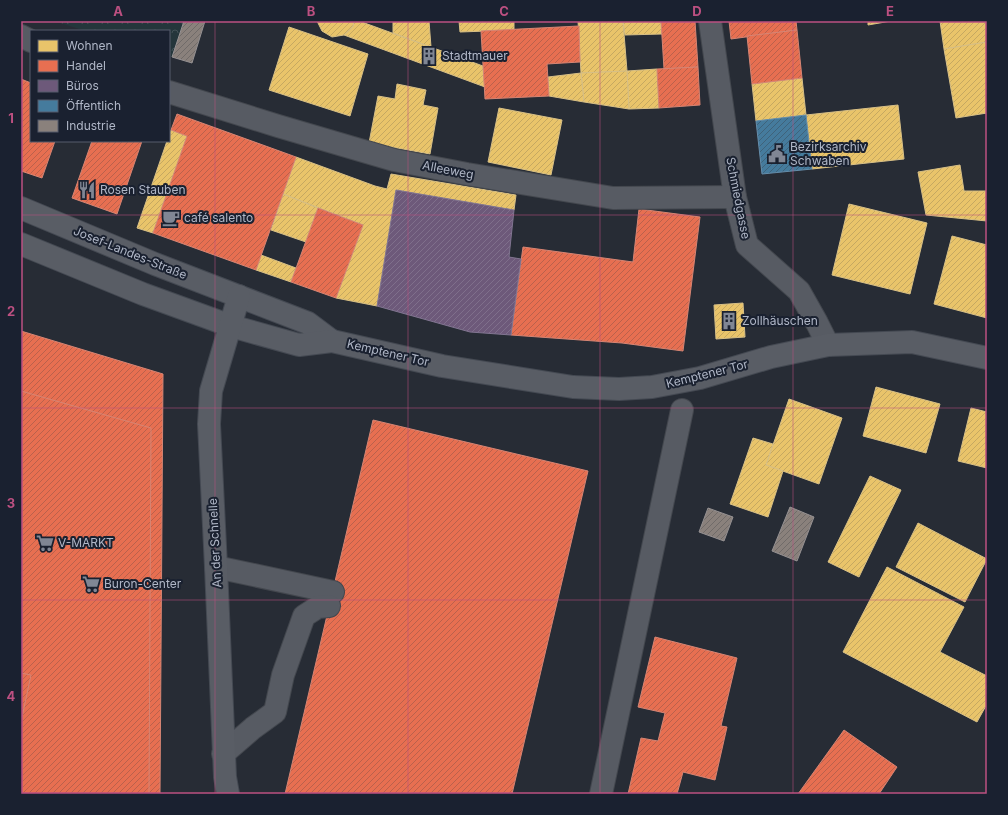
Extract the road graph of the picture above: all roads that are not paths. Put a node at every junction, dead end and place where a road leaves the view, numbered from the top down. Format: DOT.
graph roads {
  1 [pos="710,21"];
  2 [pos="170,92"];
  3 [pos="735,198"];
  4 [pos="21,208"];
  5 [pos="21,244"];
  6 [pos="240,296"];
  7 [pos="230,326"];
  8 [pos="332,340"];
  9 [pos="828,345"];
  10 [pos="987,358"];
  11 [pos="682,410"];
  12 [pos="216,567"];
  13 [pos="223,754"];
  14 [pos="228,794"];
  15 [pos="601,794"];
  1 -- 3 [label="street, Schmiedgasse"];
  2 -- 3 [label="street, Alleeweg"];
  3 -- 9 [label="street, Schmiedgasse"];
  4 -- 6 [label="main road, Josef-Landes-Straße"];
  5 -- 7 [label="main road"];
  6 -- 7 [label="main road, An der Schnelle"];
  6 -- 8 [label="main road, Kemptener Tor"];
  7 -- 8 [label="main road, Kemptener Tor"];
  7 -- 12 [label="main road, An der Schnelle"];
  8 -- 9 [label="main road, Kemptener Tor"];
  9 -- 10 [label="main road, Kemptener Tor"];
  11 -- 15 [label="street"];
  12 -- 13 [label="main road, An der Schnelle"];
  12 -- 13 [label="street"];
  13 -- 14 [label="main road, An der Schnelle"];
}
